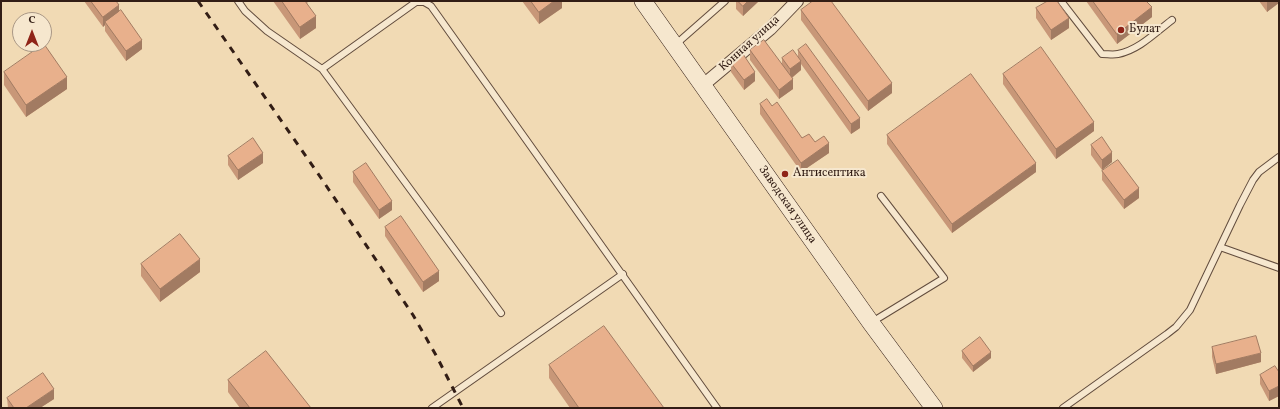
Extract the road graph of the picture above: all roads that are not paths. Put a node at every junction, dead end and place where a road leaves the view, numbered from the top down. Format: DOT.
graph roads {
  1 [pos="238,1"];
  2 [pos="643,1"];
  3 [pos="725,1"];
  4 [pos="797,1"];
  5 [pos="1061,1"];
  6 [pos="717,4"];
  7 [pos="1172,20"];
  8 [pos="674,46"];
  9 [pos="322,69"];
  10 [pos="702,86"];
  11 [pos="1279,157"];
  12 [pos="881,196"];
  13 [pos="1220,247"];
  14 [pos="1279,268"];
  15 [pos="623,274"];
  16 [pos="501,313"];
  17 [pos="871,323"];
  18 [pos="432,408"];
  19 [pos="717,408"];
  20 [pos="934,408"];
  21 [pos="1063,408"];
  1 -- 9 [label="lane"];
  2 -- 8 [label="street, Заводская улица"];
  3 -- 6 [label="lane"];
  4 -- 10 [label="street, Конная улица"];
  5 -- 7 [label="lane"];
  6 -- 8 [label="lane"];
  8 -- 10 [label="street, Заводская улица"];
  9 -- 15 [label="lane"];
  9 -- 16 [label="lane"];
  10 -- 17 [label="street, Заводская улица"];
  11 -- 13 [label="lane"];
  12 -- 17 [label="lane"];
  13 -- 14 [label="lane"];
  13 -- 21 [label="lane"];
  15 -- 18 [label="lane"];
  15 -- 19 [label="lane"];
  17 -- 20 [label="street, Заводская улица"];
}
